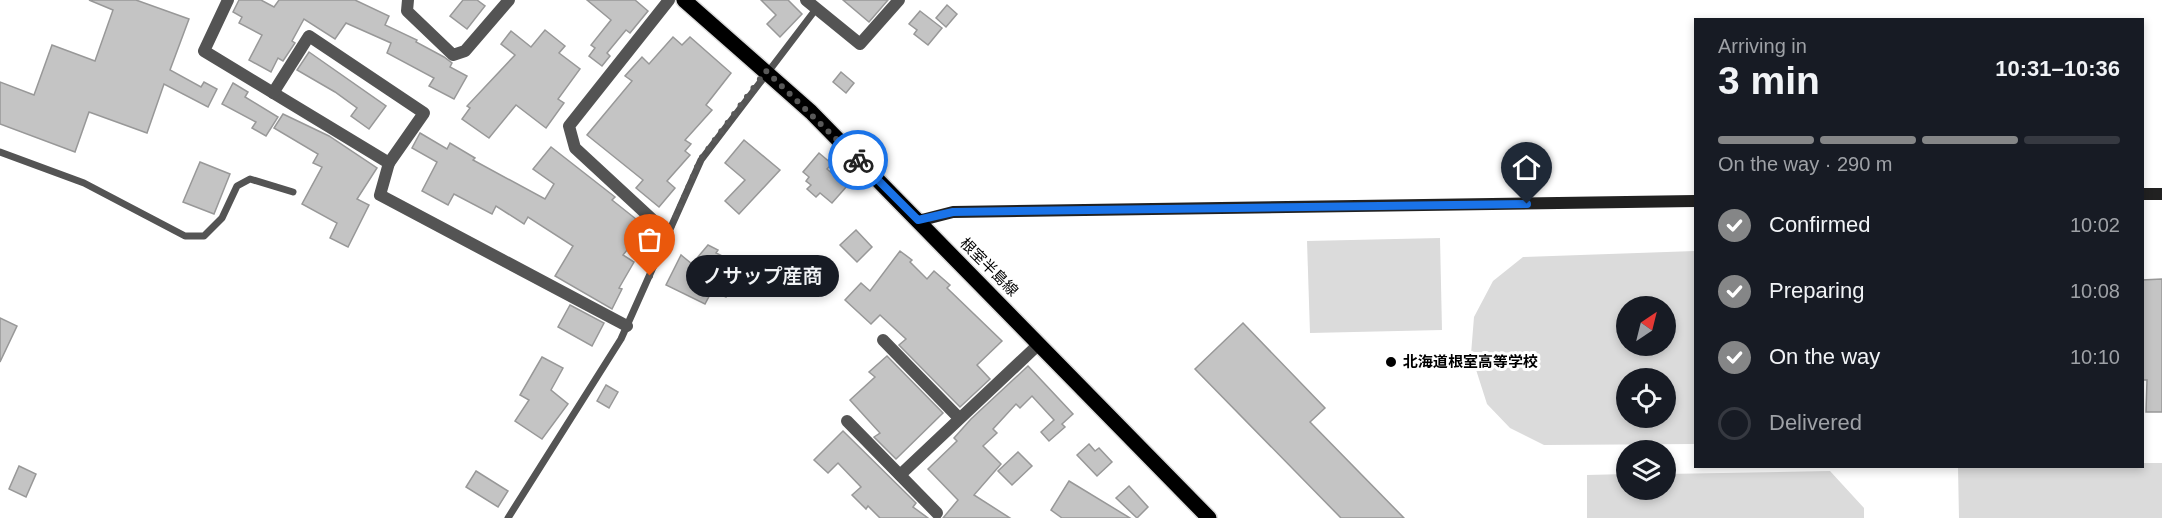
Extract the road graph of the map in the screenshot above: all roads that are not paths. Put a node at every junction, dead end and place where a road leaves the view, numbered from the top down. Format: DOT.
graph roads {
  1 [pos="228,0"];
  2 [pos="408,0"];
  3 [pos="509,0"];
  4 [pos="669,0"];
  5 [pos="684,0"];
  6 [pos="806,0"];
  7 [pos="899,0"];
  8 [pos="816,9"];
  9 [pos="766,71"];
  10 [pos="273,93"];
  11 [pos="0,152"];
  12 [pos="389,163"];
  13 [pos="293,192"];
  14 [pos="2144,194"];
  15 [pos="2162,194"];
  16 [pos="1694,201"];
  17 [pos="918,220"];
  18 [pos="668,234"];
  19 [pos="627,326"];
  20 [pos="883,340"];
  21 [pos="1039,344"];
  22 [pos="959,418"];
  23 [pos="848,421"];
  24 [pos="900,475"];
  25 [pos="938,513"];
  26 [pos="508,518"];
  27 [pos="1209,518"];
  1 -- 10 [label="street"];
  2 -- 3 [label="street"];
  4 -- 18 [label="street"];
  5 -- 9 [label="main road, 根室半島線"];
  6 -- 8 [label="street"];
  7 -- 8 [label="street"];
  8 -- 9 [label="lane"];
  9 -- 17 [label="main road, 根室半島線"];
  9 -- 18 [label="lane"];
  10 -- 12 [label="street"];
  10 -- 12 [label="street"];
  11 -- 13 [label="lane"];
  12 -- 19 [label="street"];
  14 -- 15 [label="street"];
  16 -- 17 [label="street"];
  17 -- 21 [label="main road, 根室半島線"];
  18 -- 19 [label="lane"];
  19 -- 26 [label="lane"];
  20 -- 22 [label="street"];
  21 -- 22 [label="street"];
  21 -- 27 [label="main road, 根室半島線"];
  22 -- 24 [label="street"];
  23 -- 24 [label="street"];
  24 -- 25 [label="street"];
}
